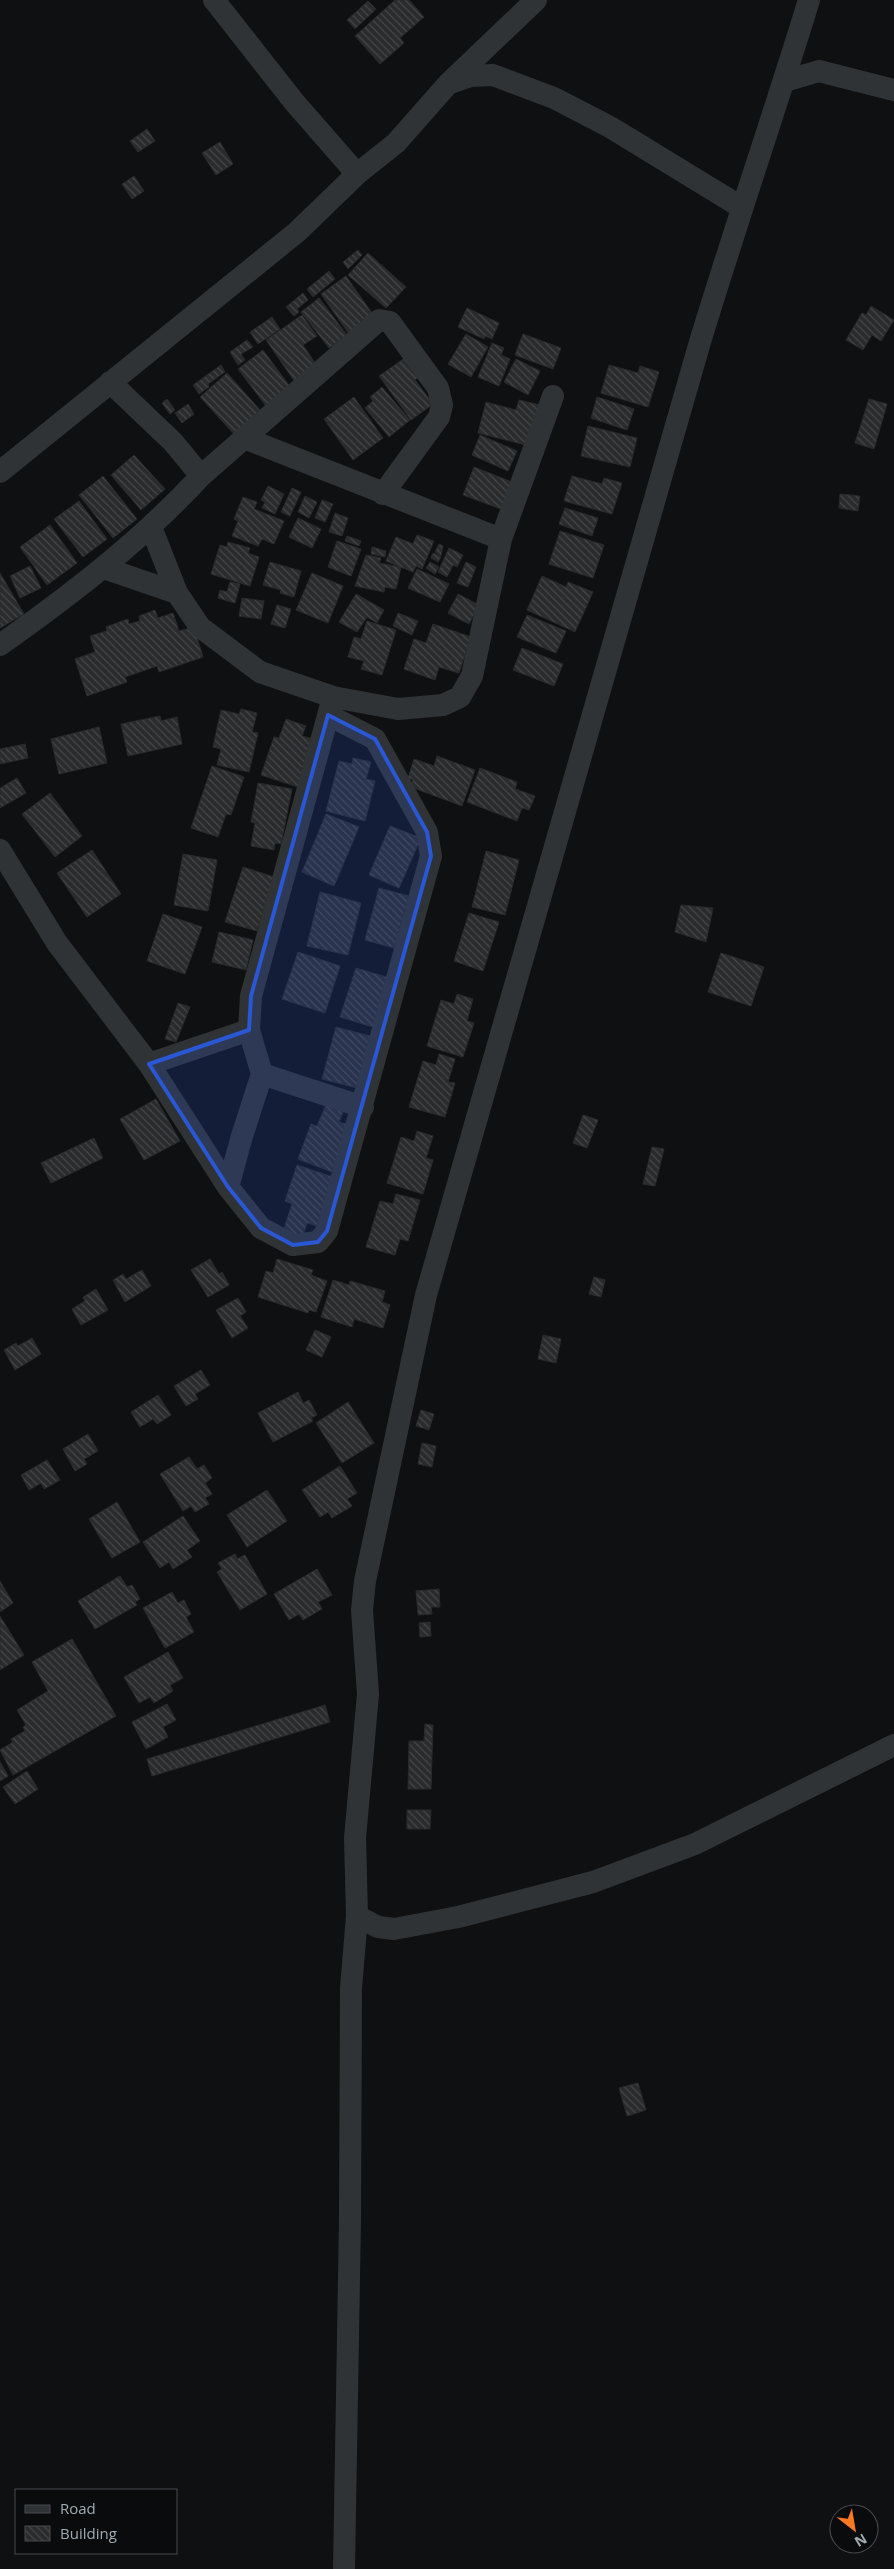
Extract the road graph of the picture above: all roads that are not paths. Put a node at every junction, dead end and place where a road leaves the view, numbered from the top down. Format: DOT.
graph roads {
  1 [pos="214,0"];
  2 [pos="536,0"];
  3 [pos="809,0"];
  4 [pos="797,38"];
  5 [pos="819,71"];
  6 [pos="785,81"];
  7 [pos="448,84"];
  8 [pos="894,90"];
  9 [pos="357,174"];
  10 [pos="742,207"];
  11 [pos="110,382"];
  12 [pos="554,396"];
  13 [pos="244,438"];
  14 [pos="0,472"];
  15 [pos="201,476"];
  16 [pos="383,494"];
  17 [pos="151,527"];
  18 [pos="500,540"];
  19 [pos="104,568"];
  20 [pos="177,592"];
  21 [pos="0,646"];
  22 [pos="331,706"];
  23 [pos="0,850"];
  24 [pos="250,1030"];
  25 [pos="149,1064"];
  26 [pos="262,1074"];
  27 [pos="363,1107"];
  28 [pos="228,1187"];
  29 [pos="894,1745"];
  30 [pos="357,1916"];
  31 [pos="344,2569"];
  1 -- 9 [label="street"];
  2 -- 7 [label="street"];
  3 -- 4 [label="street"];
  4 -- 5 [label="street"];
  4 -- 6 [label="street"];
  5 -- 6 [label="street"];
  5 -- 8 [label="street"];
  6 -- 10 [label="street"];
  7 -- 9 [label="street"];
  7 -- 10 [label="street"];
  9 -- 11 [label="street"];
  10 -- 30 [label="street"];
  11 -- 14 [label="street"];
  11 -- 15 [label="street"];
  12 -- 18 [label="street"];
  13 -- 15 [label="street"];
  13 -- 16 [label="street"];
  13 -- 16 [label="street"];
  15 -- 17 [label="street"];
  16 -- 18 [label="street"];
  17 -- 19 [label="street"];
  17 -- 20 [label="street"];
  18 -- 22 [label="street"];
  19 -- 20 [label="street"];
  19 -- 21 [label="street"];
  20 -- 22 [label="street"];
  22 -- 24 [label="street"];
  22 -- 27 [label="street"];
  23 -- 25 [label="street"];
  24 -- 25 [label="street"];
  24 -- 26 [label="street"];
  25 -- 28 [label="street"];
  26 -- 27 [label="street"];
  26 -- 28 [label="street"];
  27 -- 28 [label="street"];
  29 -- 30 [label="street"];
  30 -- 31 [label="street"];
}
